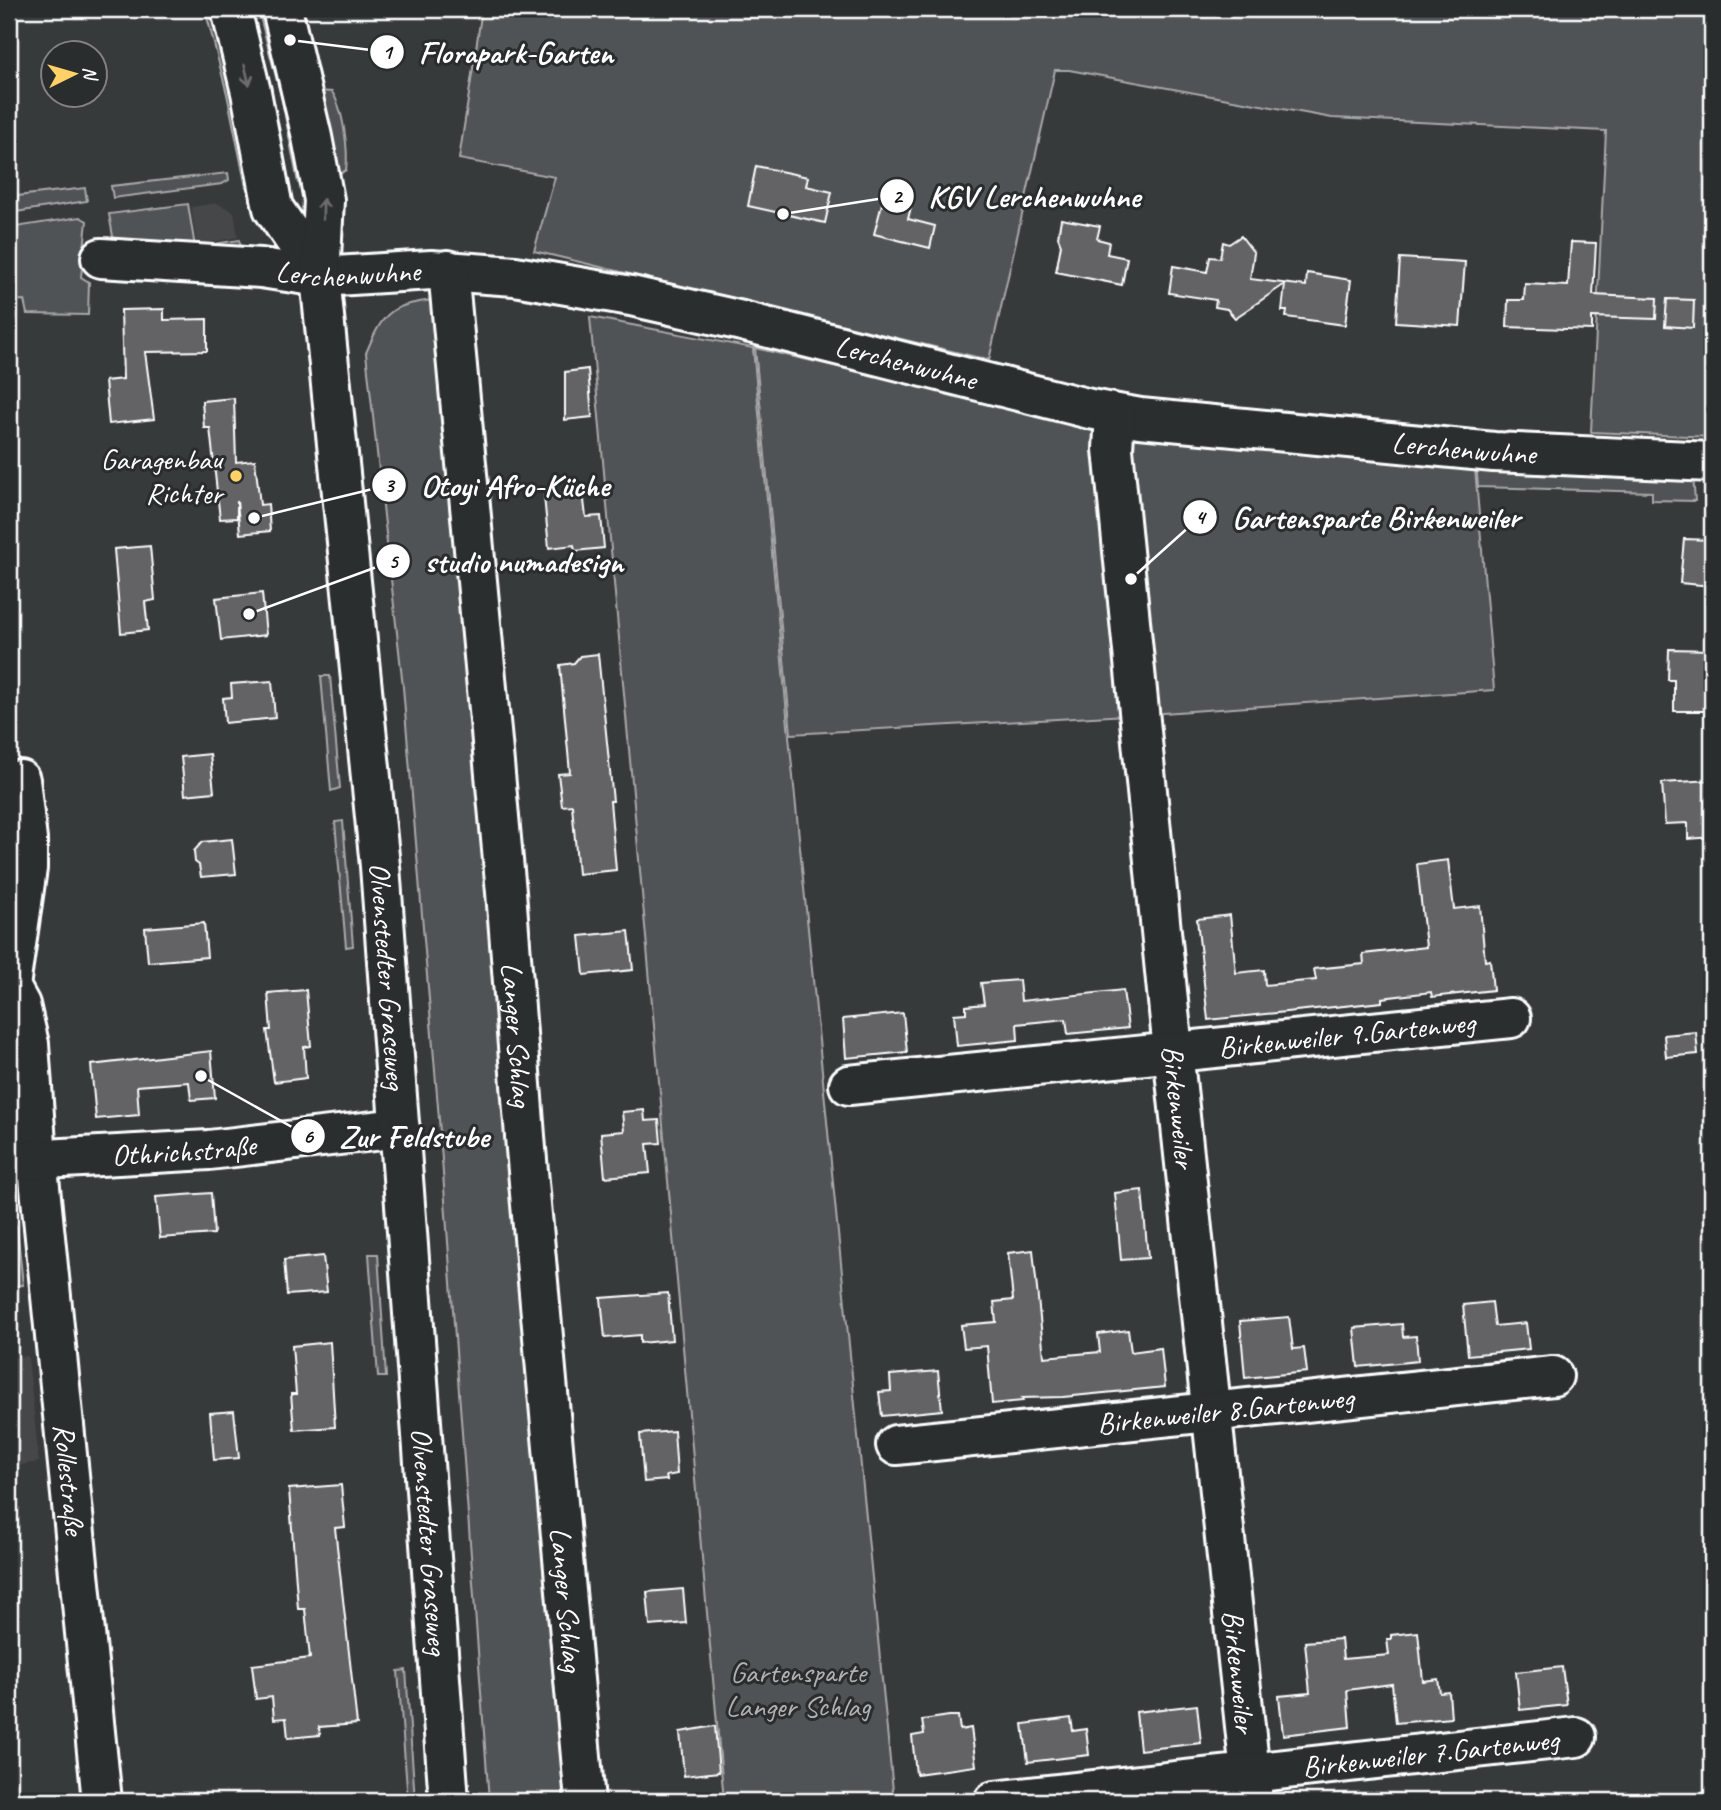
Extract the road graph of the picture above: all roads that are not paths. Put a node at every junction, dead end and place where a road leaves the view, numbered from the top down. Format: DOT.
graph roads {
  1 [pos="230,9"];
  2 [pos="282,9"];
  3 [pos="101,258"];
  4 [pos="449,270"];
  5 [pos="320,277"];
  6 [pos="1115,414"];
  7 [pos="1712,462"];
  8 [pos="20,780"];
  9 [pos="9,986"];
  10 [pos="1511,1018"];
  11 [pos="1173,1051"];
  12 [pos="849,1085"];
  13 [pos="400,1128"];
  14 [pos="23,1159"];
  15 [pos="1553,1376"];
  16 [pos="1212,1411"];
  17 [pos="895,1445"];
  18 [pos="1576,1737"];
  19 [pos="1252,1787"];
  20 [pos="102,1801"];
  21 [pos="449,1801"];
  22 [pos="585,1801"];
  23 [pos="994,1801"];
  1 -- 5 [label="street, Olvenstedter Graseweg, one-way"];
  5 -- 2 [label="street, Olvenstedter Graseweg, one-way"];
  3 -- 5 [label="street, Lerchenwuhne"];
  4 -- 5 [label="street, Lerchenwuhne"];
  4 -- 6 [label="street, Lerchenwuhne"];
  4 -- 22 [label="street, Langer Schlag"];
  5 -- 13 [label="street, Olvenstedter Graseweg"];
  6 -- 7 [label="street, Lerchenwuhne"];
  6 -- 11 [label="street, Birkenweiler"];
  8 -- 9 [label="street"];
  9 -- 14 [label="street, Rollestraße"];
  10 -- 11 [label="street, Birkenweiler 9.Gartenweg"];
  11 -- 12 [label="street, Birkenweiler 9.Gartenweg"];
  11 -- 16 [label="street, Birkenweiler"];
  13 -- 14 [label="street, Othrichstraße"];
  13 -- 21 [label="street, Olvenstedter Graseweg"];
  14 -- 20 [label="street, Rollestraße"];
  15 -- 16 [label="street, Birkenweiler 8.Gartenweg"];
  16 -- 17 [label="street, Birkenweiler 8.Gartenweg"];
  16 -- 19 [label="street, Birkenweiler"];
  18 -- 19 [label="street, Birkenweiler 7.Gartenweg"];
  19 -- 23 [label="street, Birkenweiler 7.Gartenweg"];
}
